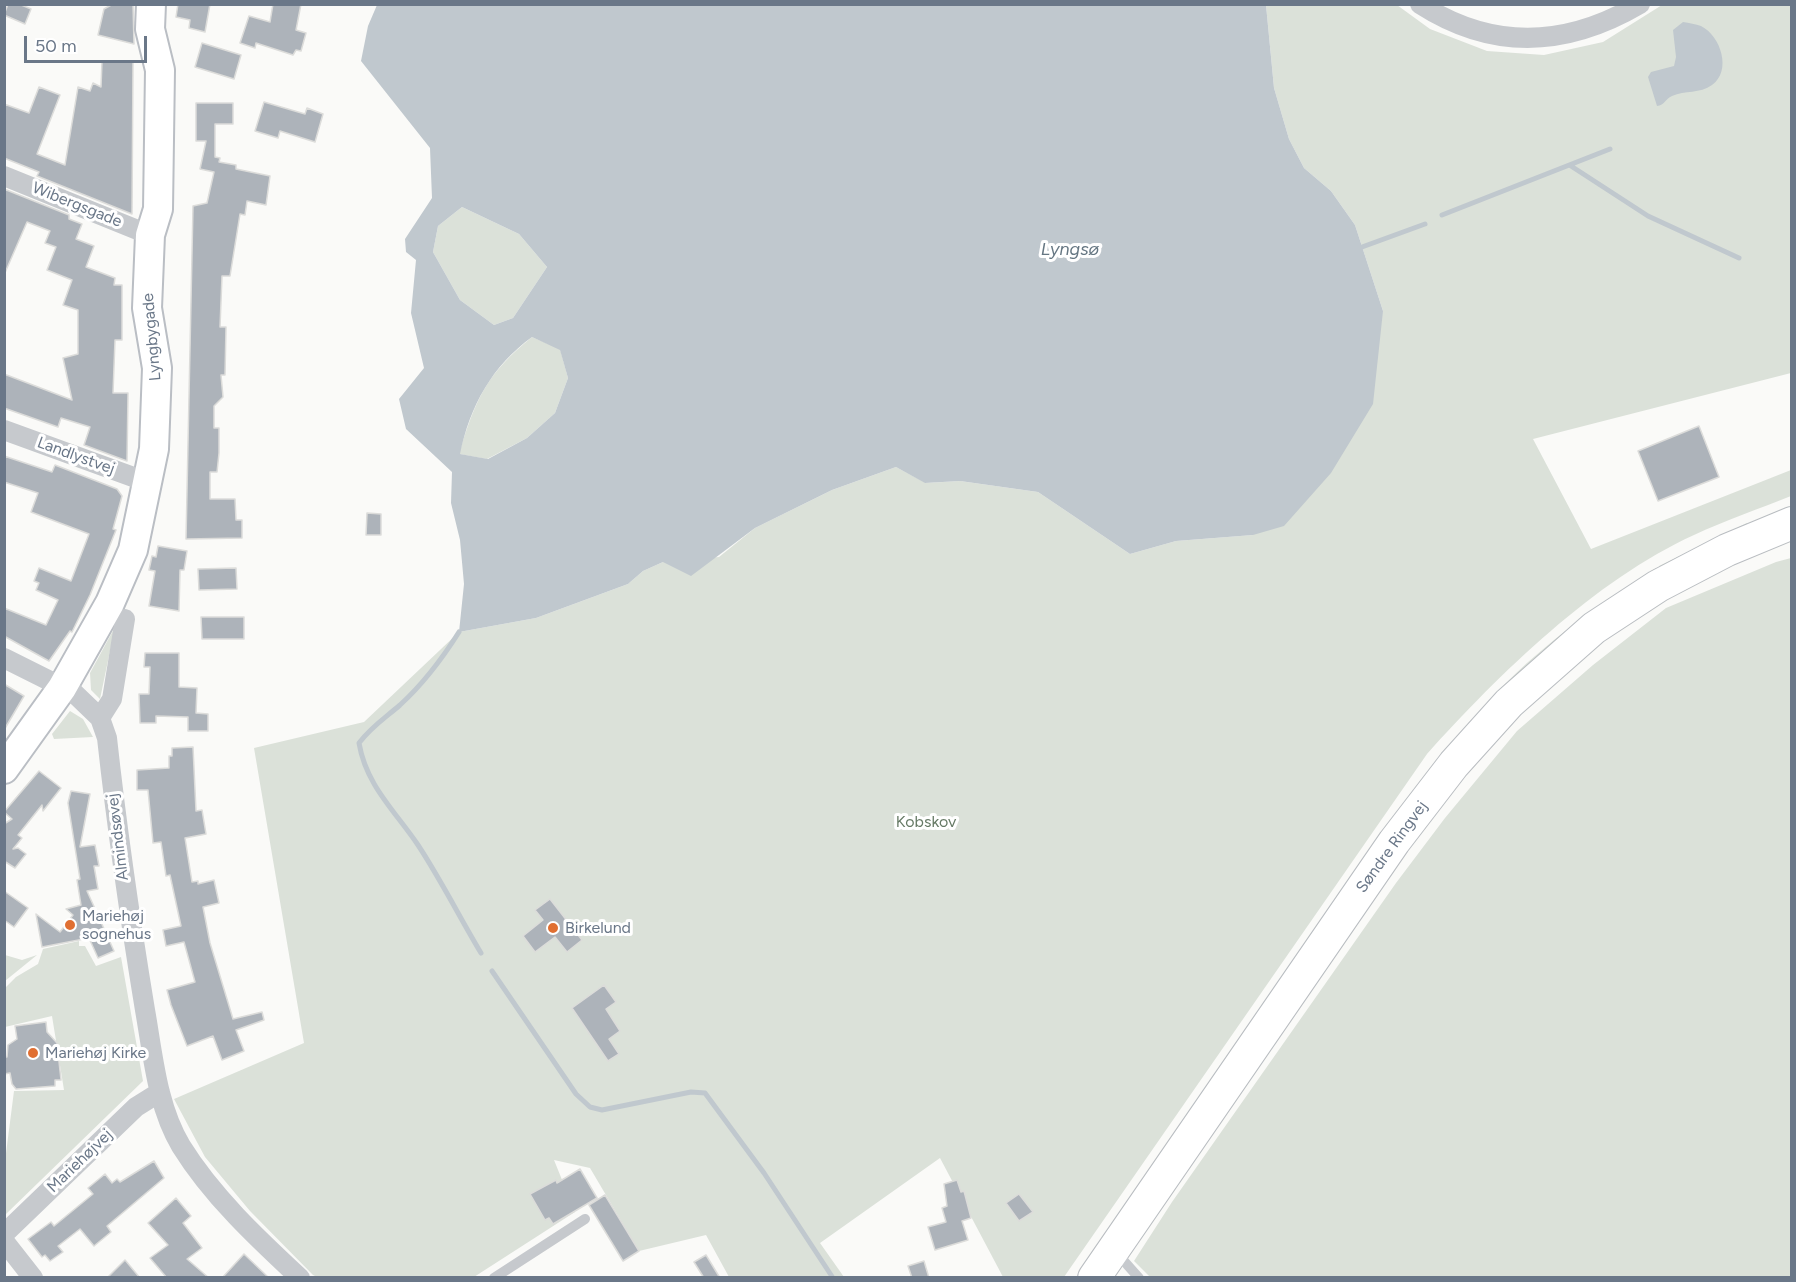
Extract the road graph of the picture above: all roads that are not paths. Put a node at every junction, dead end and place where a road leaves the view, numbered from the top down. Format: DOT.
graph roads {
  1 [pos="150,4"];
  2 [pos="1420,4"];
  3 [pos="1640,4"];
  4 [pos="4,176"];
  5 [pos="150,235"];
  6 [pos="4,430"];
  7 [pos="147,482"];
  8 [pos="1791,523"];
  9 [pos="125,619"];
  10 [pos="4,658"];
  11 [pos="62,688"];
  12 [pos="100,718"];
  13 [pos="4,769"];
  14 [pos="160,1092"];
  15 [pos="585,1219"];
  16 [pos="4,1234"];
  17 [pos="4,1241"];
  18 [pos="1114,1250"];
  19 [pos="33,1278"];
  20 [pos="300,1278"];
  21 [pos="494,1278"];
  22 [pos="1094,1278"];
  23 [pos="1139,1278"];
  1 -- 5 [label="street, Lyngbygade"];
  2 -- 3 [label="street"];
  4 -- 5 [label="street, Wibergsgade"];
  5 -- 7 [label="street, Lyngbygade"];
  6 -- 7 [label="street, Landlystvej"];
  7 -- 11 [label="street, Lyngbygade"];
  8 -- 18 [label="main road, Søndre Ringvej"];
  9 -- 12 [label="street"];
  10 -- 11 [label="street"];
  11 -- 12 [label="street"];
  11 -- 13 [label="street, Lyngbygade"];
  12 -- 14 [label="street, Almindsøvej"];
  14 -- 16 [label="street, Mariehøjvej"];
  14 -- 20 [label="street, Almindsøvej"];
  15 -- 21 [label="lane"];
  17 -- 19 [label="street"];
  18 -- 22 [label="main road, Søndre Ringvej"];
  18 -- 23 [label="lane"];
}
